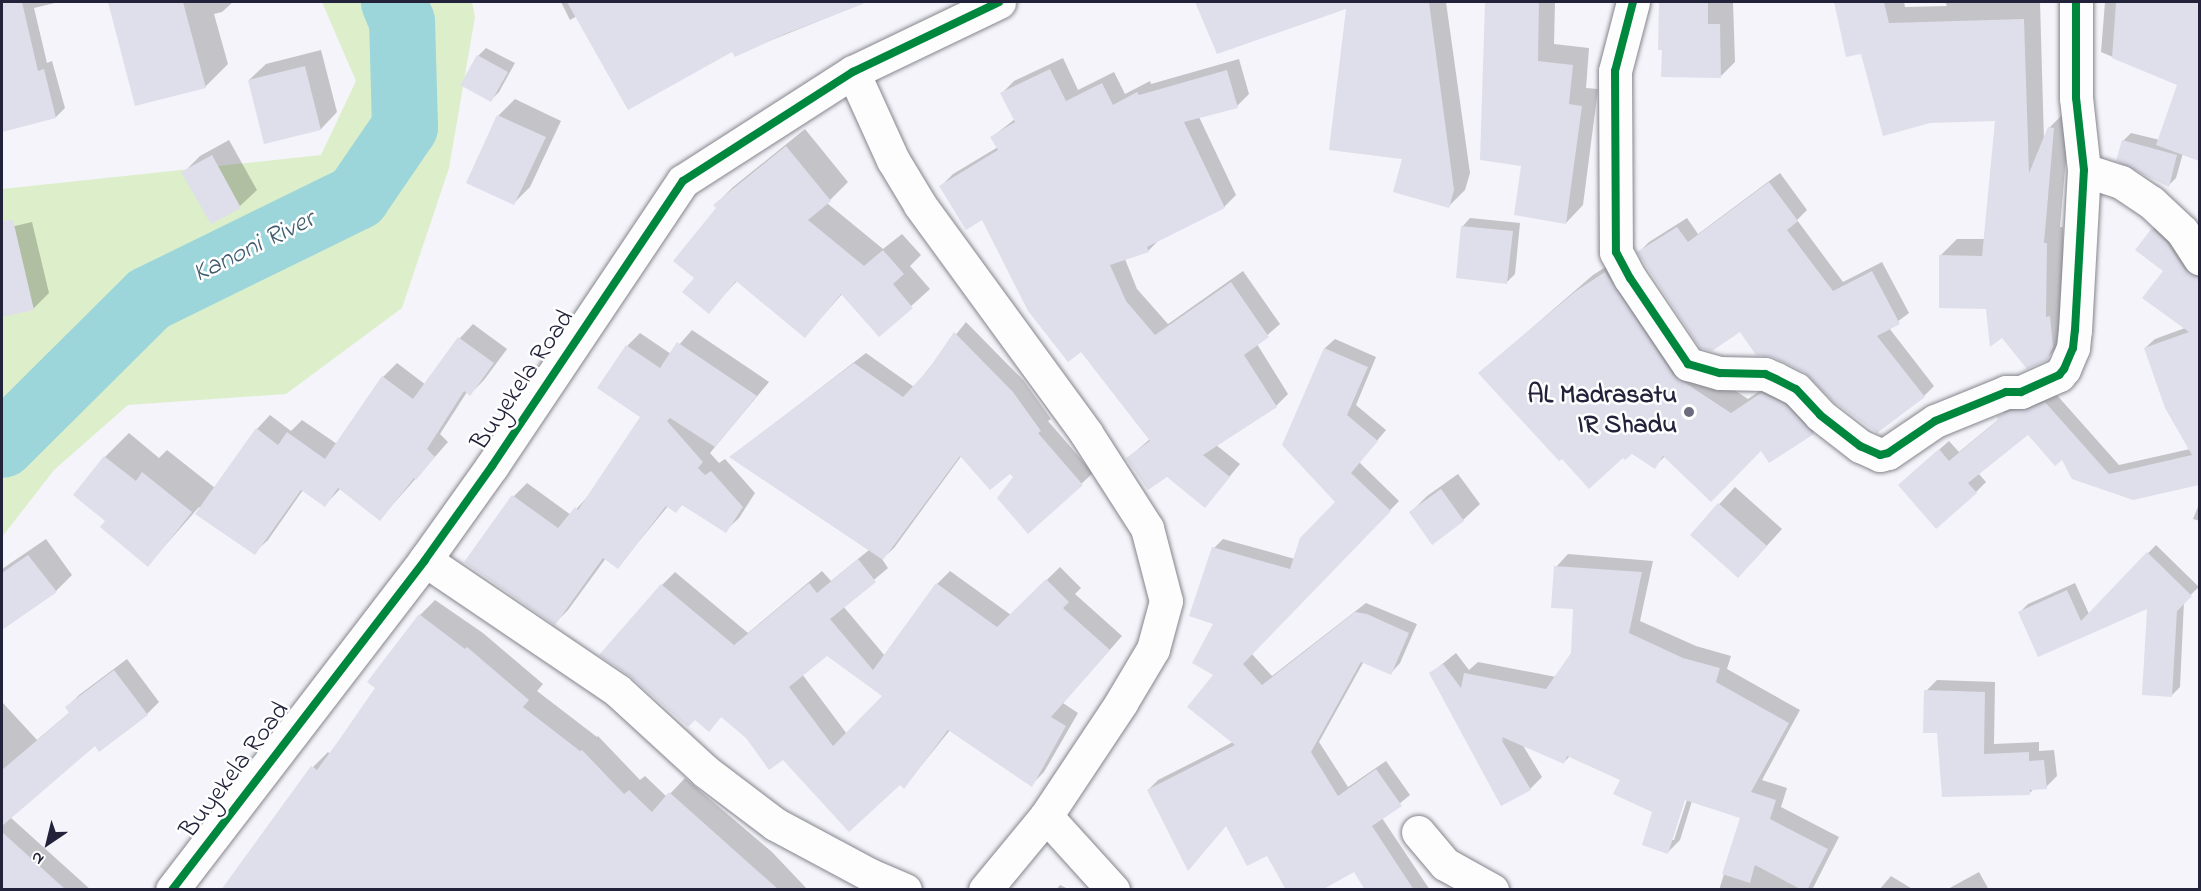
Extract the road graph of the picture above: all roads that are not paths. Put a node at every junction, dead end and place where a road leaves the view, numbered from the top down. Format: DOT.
graph roads {
  1 [pos="999,2"];
  2 [pos="1633,2"];
  3 [pos="2076,2"];
  4 [pos="853,72"];
  5 [pos="2084,170"];
  6 [pos="2199,259"];
  7 [pos="424,560"];
  8 [pos="1046,816"];
  9 [pos="1418,832"];
  10 [pos="172,890"];
  11 [pos="905,890"];
  12 [pos="985,890"];
  13 [pos="1113,890"];
  14 [pos="1492,890"];
  1 -- 4 [label="street, Buyekela Road"];
  2 -- 5 [label="street"];
  3 -- 5 [label="street"];
  4 -- 7 [label="street, Buyekela Road"];
  4 -- 8 [label="street"];
  5 -- 6 [label="street"];
  7 -- 10 [label="street, Buyekela Road"];
  7 -- 11 [label="street"];
  8 -- 12 [label="street"];
  8 -- 13 [label="street"];
  9 -- 14 [label="street"];
}
